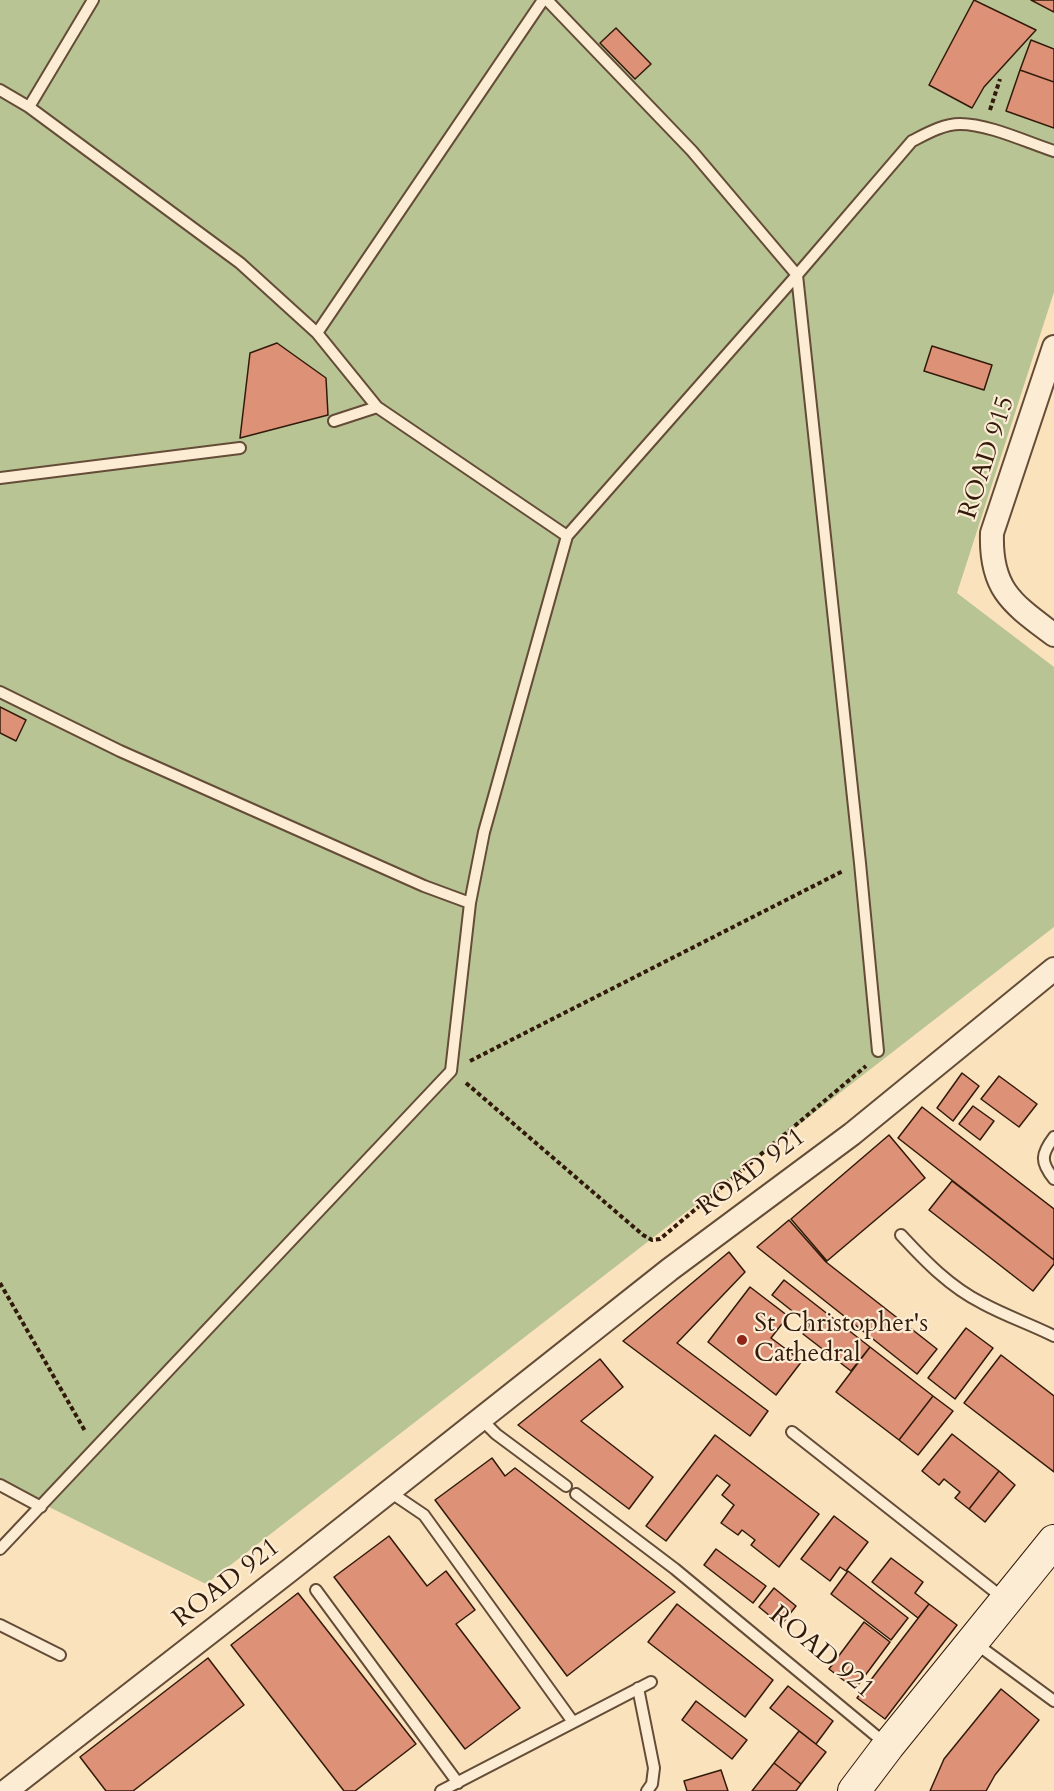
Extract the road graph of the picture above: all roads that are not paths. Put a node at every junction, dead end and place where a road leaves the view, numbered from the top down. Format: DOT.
graph roads {
  1 [pos="93,0"];
  2 [pos="564,0"];
  3 [pos="548,3"];
  4 [pos="0,90"];
  5 [pos="29,107"];
  6 [pos="1054,151"];
  7 [pos="797,275"];
  8 [pos="317,333"];
  9 [pos="1054,347"];
  10 [pos="377,406"];
  11 [pos="334,421"];
  12 [pos="240,448"];
  13 [pos="0,478"];
  14 [pos="567,536"];
  15 [pos="1054,635"];
  16 [pos="0,692"];
  17 [pos="470,903"];
  18 [pos="1054,969"];
  19 [pos="878,1052"];
  20 [pos="1054,1137"];
  21 [pos="1054,1179"];
  22 [pos="901,1235"];
  23 [pos="1054,1336"];
  24 [pos="481,1419"];
  25 [pos="792,1432"];
  26 [pos="0,1485"];
  27 [pos="566,1486"];
  28 [pos="390,1492"];
  29 [pos="576,1494"];
  30 [pos="41,1507"];
  31 [pos="1054,1541"];
  32 [pos="0,1549"];
  33 [pos="316,1590"];
  34 [pos="1006,1600"];
  35 [pos="0,1625"];
  36 [pos="973,1641"];
  37 [pos="60,1654"];
  38 [pos="651,1682"];
  39 [pos="638,1688"];
  40 [pos="1054,1701"];
  41 [pos="573,1722"];
  42 [pos="888,1746"];
  43 [pos="458,1783"];
  44 [pos="6,1791"];
  45 [pos="441,1791"];
  46 [pos="647,1791"];
  47 [pos="854,1791"];
  1 -- 5 [label="lane"];
  2 -- 3 [label="lane"];
  3 -- 7 [label="lane"];
  3 -- 8 [label="lane"];
  4 -- 5 [label="lane"];
  5 -- 8 [label="lane"];
  6 -- 7 [label="lane"];
  7 -- 14 [label="lane"];
  7 -- 19 [label="lane"];
  8 -- 10 [label="lane"];
  9 -- 15 [label="street, ROAD 915"];
  10 -- 11 [label="lane"];
  10 -- 14 [label="lane"];
  12 -- 13 [label="lane"];
  14 -- 17 [label="lane"];
  16 -- 17 [label="lane"];
  17 -- 30 [label="lane"];
  18 -- 24 [label="street, ROAD 921"];
  20 -- 21 [label="lane"];
  22 -- 23 [label="lane"];
  24 -- 27 [label="lane"];
  24 -- 28 [label="street, ROAD 921"];
  25 -- 34 [label="lane"];
  26 -- 30 [label="lane"];
  28 -- 41 [label="lane"];
  28 -- 44 [label="street, ROAD 921"];
  29 -- 42 [label="lane, ROAD 921"];
  30 -- 32 [label="lane"];
  31 -- 34 [label="main road"];
  33 -- 43 [label="lane"];
  34 -- 36 [label="main road"];
  35 -- 37 [label="lane"];
  36 -- 40 [label="lane"];
  36 -- 42 [label="main road"];
  38 -- 39 [label="lane"];
  39 -- 41 [label="lane"];
  39 -- 46 [label="lane"];
  41 -- 43 [label="lane"];
  42 -- 47 [label="main road"];
  43 -- 45 [label="lane"];
}
